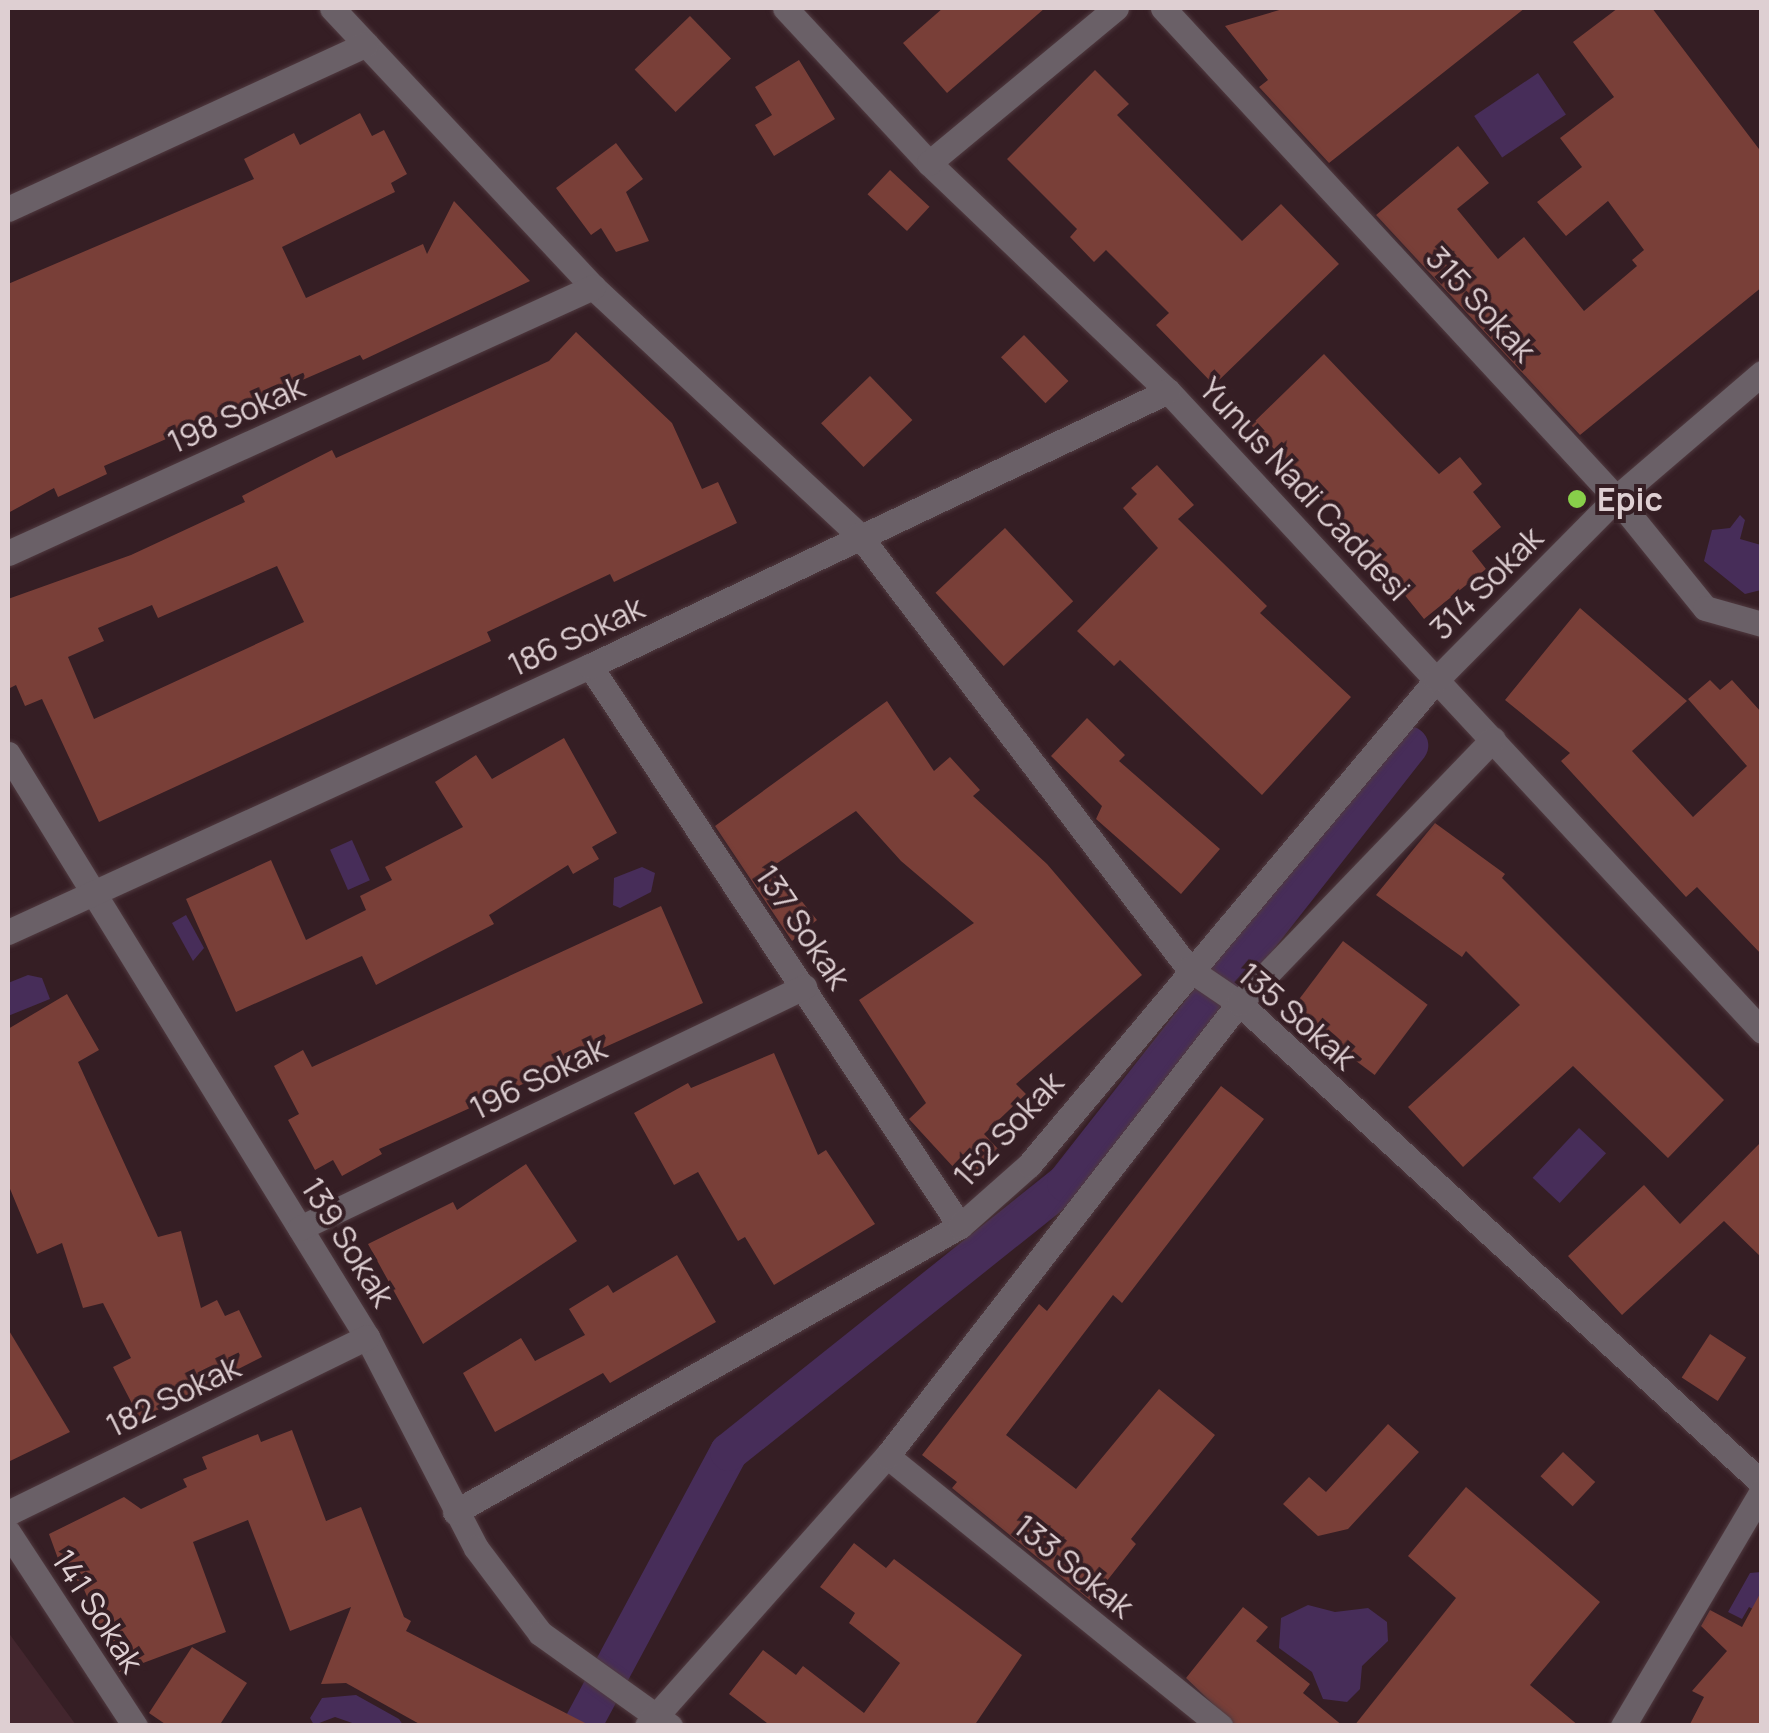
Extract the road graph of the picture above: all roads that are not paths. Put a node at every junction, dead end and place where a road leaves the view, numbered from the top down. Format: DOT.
graph roads {
  1 [pos="332,8"];
  2 [pos="785,8"];
  3 [pos="1116,8"];
  4 [pos="1162,8"];
  5 [pos="366,44"];
  6 [pos="929,163"];
  7 [pos="8,209"];
  8 [pos="593,287"];
  9 [pos="1762,373"];
  10 [pos="1168,391"];
  11 [pos="1616,498"];
  12 [pos="859,535"];
  13 [pos="8,553"];
  14 [pos="1762,624"];
  15 [pos="590,666"];
  16 [pos="1437,679"];
  17 [pos="1493,739"];
  18 [pos="8,754"];
  19 [pos="94,892"];
  20 [pos="8,932"];
  21 [pos="1197,975"];
  22 [pos="804,986"];
  23 [pos="1234,999"];
  24 [pos="1762,1031"];
  25 [pos="960,1226"];
  26 [pos="300,1228"];
  27 [pos="367,1336"];
  28 [pos="887,1456"];
  29 [pos="1762,1483"];
  30 [pos="1762,1491"];
  31 [pos="456,1512"];
  32 [pos="8,1513"];
  33 [pos="8,1532"];
  34 [pos="657,1722"];
  35 [pos="135,1726"];
  36 [pos="1220,1726"];
  37 [pos="1623,1726"];
  1 -- 5 [label="street, 135 Sokak"];
  2 -- 6 [label="street, Yunus Nadi Caddesi"];
  3 -- 6 [label="street"];
  4 -- 11 [label="street, 315 Sokak"];
  5 -- 7 [label="street"];
  5 -- 8 [label="street, 135 Sokak"];
  6 -- 10 [label="street, Yunus Nadi Caddesi"];
  8 -- 12 [label="street, 135 Sokak"];
  8 -- 13 [label="street, 198 Sokak"];
  9 -- 11 [label="street, 314 Sokak"];
  10 -- 12 [label="street, 186 Sokak"];
  10 -- 16 [label="street, Yunus Nadi Caddesi"];
  11 -- 14 [label="street, 315 Sokak"];
  11 -- 16 [label="street, 314 Sokak"];
  12 -- 15 [label="street, 186 Sokak"];
  12 -- 21 [label="street, 135 Sokak"];
  15 -- 19 [label="street, 186 Sokak"];
  15 -- 22 [label="street, 137 Sokak"];
  16 -- 17 [label="street, Yunus Nadi Caddesi"];
  16 -- 21 [label="street, 152 Sokak"];
  17 -- 23 [label="street"];
  17 -- 24 [label="street, Yunus Nadi Caddesi"];
  18 -- 19 [label="street, 139 Sokak"];
  19 -- 20 [label="street, 186 Sokak"];
  19 -- 26 [label="street, 139 Sokak"];
  21 -- 23 [label="street, 135 Sokak"];
  21 -- 25 [label="street, 152 Sokak"];
  22 -- 25 [label="street, 137 Sokak"];
  22 -- 26 [label="street, 196 Sokak"];
  23 -- 28 [label="street"];
  23 -- 29 [label="street, 135 Sokak"];
  25 -- 31 [label="street, 152 Sokak"];
  26 -- 27 [label="street, 139 Sokak"];
  27 -- 31 [label="street, 139 Sokak"];
  27 -- 32 [label="street, 182 Sokak"];
  28 -- 34 [label="street"];
  28 -- 36 [label="street, 133 Sokak"];
  30 -- 37 [label="street"];
  31 -- 34 [label="street, 139 Sokak"];
  33 -- 35 [label="street, 141 Sokak"];
}
